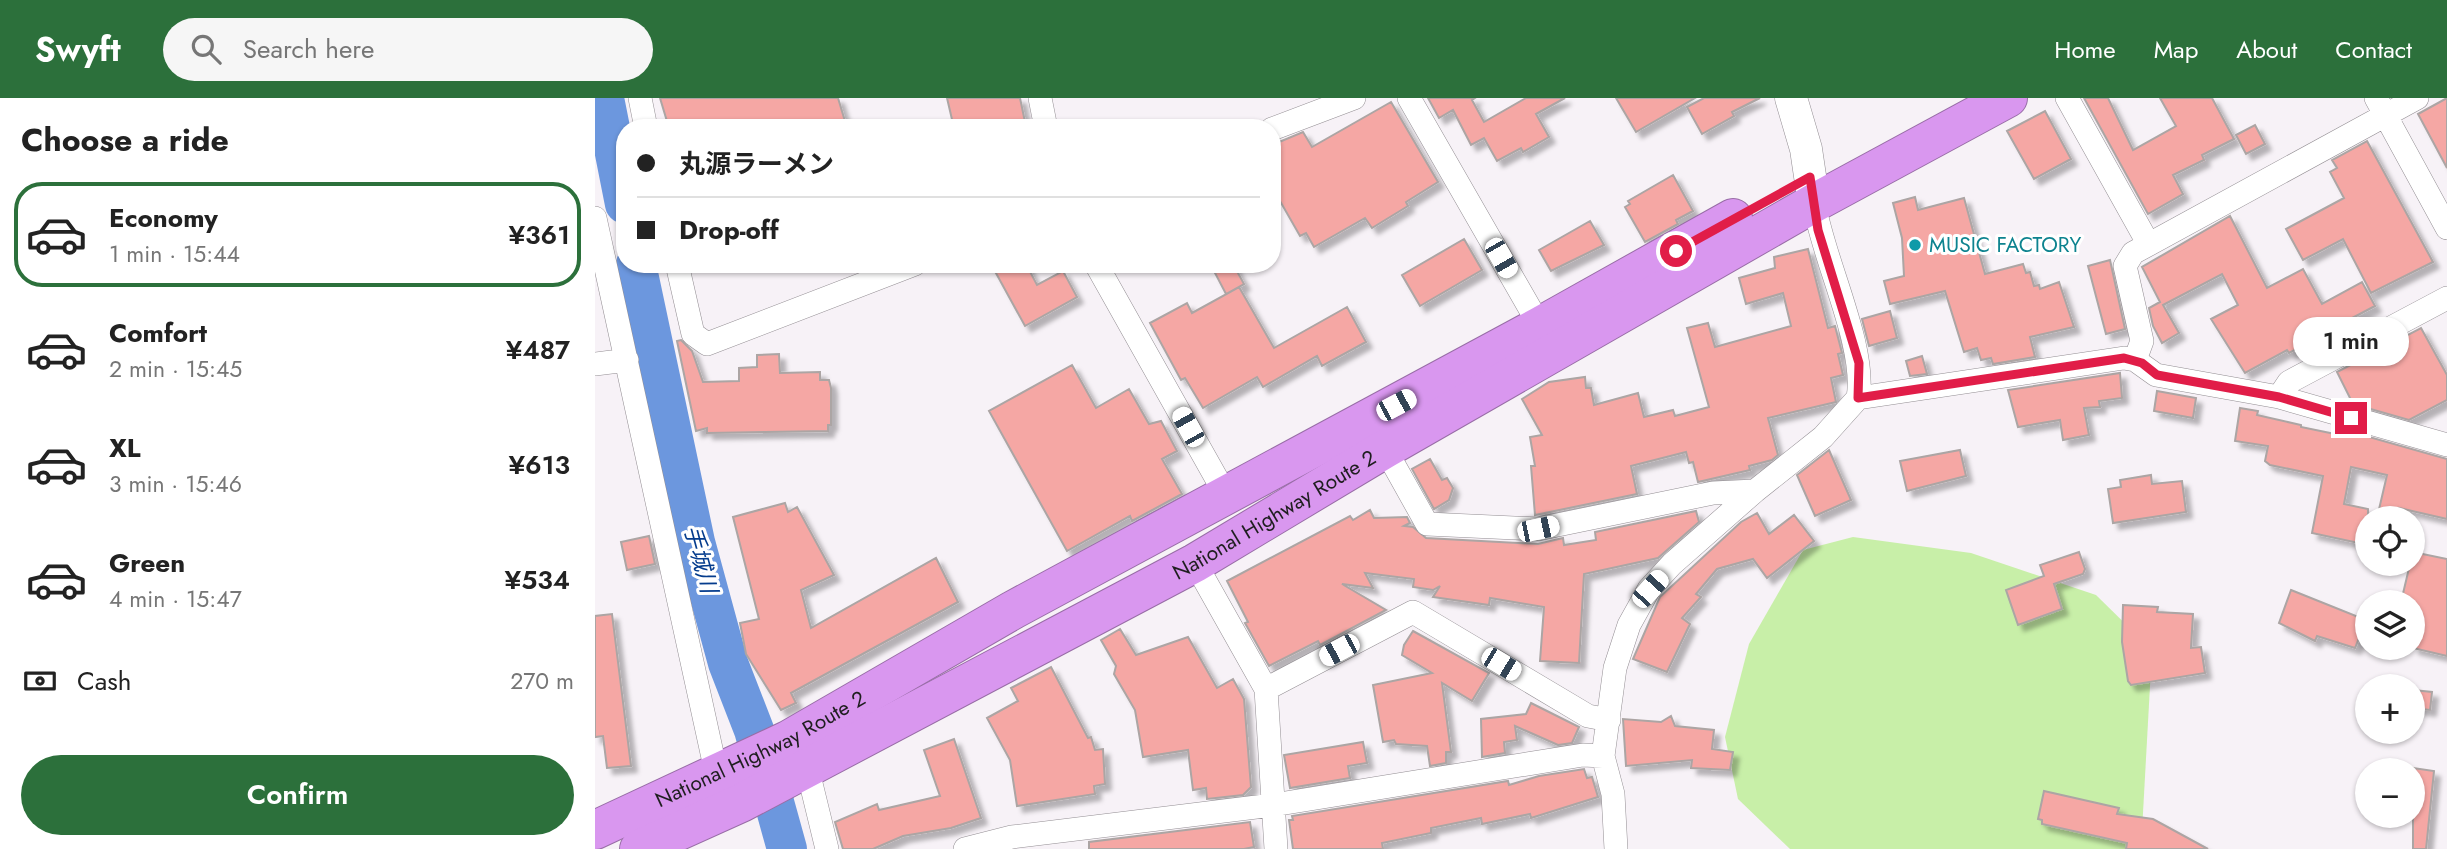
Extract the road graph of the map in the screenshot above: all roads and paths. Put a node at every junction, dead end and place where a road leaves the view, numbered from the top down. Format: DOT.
graph roads {
  1 [pos="640,98"];
  2 [pos="1040,98"];
  3 [pos="1354,98"];
  4 [pos="1409,98"];
  5 [pos="1791,98"];
  6 [pos="1952,98"];
  7 [pos="2008,98"];
  8 [pos="2067,98"];
  9 [pos="2417,98"];
  10 [pos="2381,107"];
  11 [pos="644,119"];
  12 [pos="1044,119"];
  13 [pos="1281,126"];
  14 [pos="1812,190"];
  15 [pos="595,218"];
  16 [pos="2447,228"];
  17 [pos="2148,243"];
  18 [pos="679,273"];
  19 [pos="892,273"];
  20 [pos="1101,273"];
  21 [pos="2447,298"];
  22 [pos="1540,326"];
  23 [pos="627,360"];
  24 [pos="2135,360"];
  25 [pos="595,364"];
  26 [pos="2279,397"];
  27 [pos="1858,398"];
  28 [pos="2447,445"];
  29 [pos="1385,449"];
  30 [pos="1755,491"];
  31 [pos="1227,497"];
  32 [pos="1195,563"];
  33 [pos="1266,690"];
  34 [pos="1609,720"];
  35 [pos="1603,756"];
  36 [pos="797,760"];
  37 [pos="730,783"];
  38 [pos="1273,805"];
  39 [pos="595,830"];
  40 [pos="639,849"];
  41 [pos="827,849"];
  42 [pos="965,849"];
  43 [pos="1276,849"];
  44 [pos="1616,849"];
  1 -- 11 [label="street"];
  2 -- 12 [label="street"];
  3 -- 13 [label="street"];
  4 -- 22 [label="street"];
  5 -- 14 [label="street"];
  6 -- 14 [label="highway, National Highway Route 2"];
  7 -- 14 [label="highway, National Highway Route 2"];
  8 -- 17 [label="street"];
  9 -- 10 [label="street"];
  10 -- 16 [label="street"];
  10 -- 17 [label="street"];
  14 -- 22 [label="highway, National Highway Route 2"];
  14 -- 27 [label="street"];
  14 -- 29 [label="highway, National Highway Route 2"];
  15 -- 23 [label="street"];
  17 -- 24 [label="street"];
  18 -- 19 [label="street"];
  20 -- 31 [label="street"];
  21 -- 26 [label="street"];
  22 -- 31 [label="highway, National Highway Route 2"];
  23 -- 25 [label="street"];
  23 -- 37 [label="street"];
  24 -- 26 [label="street"];
  24 -- 27 [label="street"];
  26 -- 28 [label="street"];
  27 -- 30 [label="street"];
  29 -- 30 [label="street"];
  29 -- 32 [label="highway, National Highway Route 2"];
  30 -- 34 [label="street"];
  31 -- 36 [label="highway, National Highway Route 2"];
  32 -- 33 [label="street"];
  32 -- 36 [label="highway, National Highway Route 2"];
  33 -- 34 [label="street"];
  33 -- 38 [label="street"];
  34 -- 35 [label="street"];
  35 -- 38 [label="street"];
  35 -- 44 [label="street"];
  36 -- 37 [label="highway, National Highway Route 2"];
  36 -- 41 [label="street"];
  37 -- 39 [label="highway, National Highway Route 2"];
  37 -- 40 [label="highway, National Highway Route 2"];
  38 -- 42 [label="street"];
  38 -- 43 [label="street"];
}
